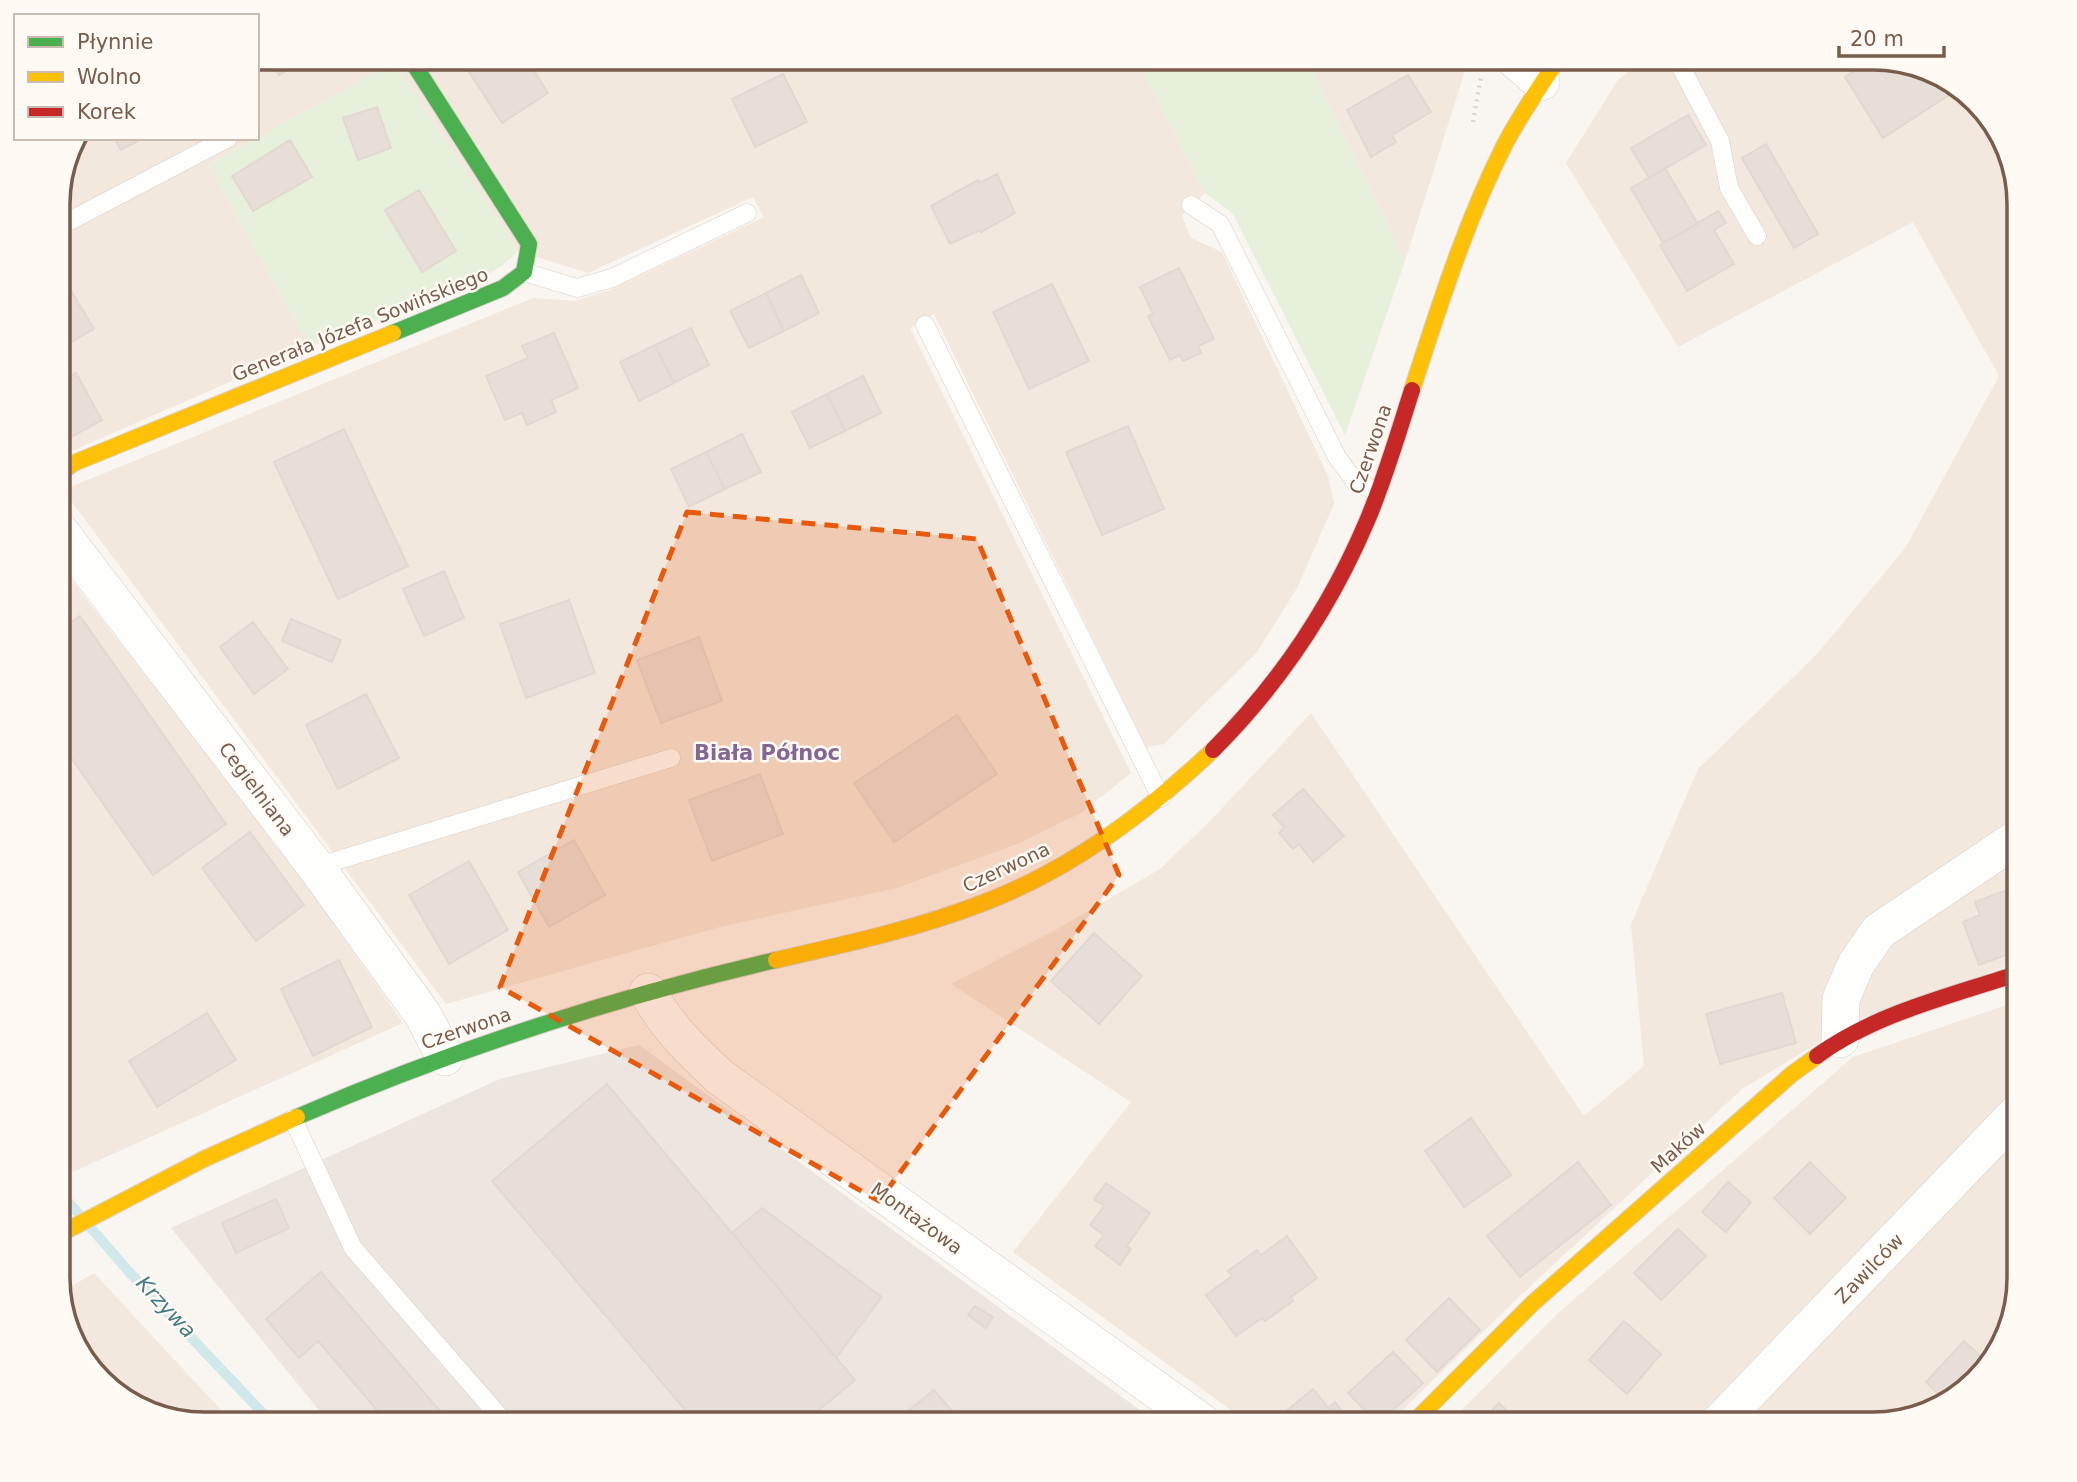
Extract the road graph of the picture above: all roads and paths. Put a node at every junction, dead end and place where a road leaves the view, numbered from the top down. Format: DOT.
graph roads {
  1 [pos="418,70"];
  2 [pos="1496,70"];
  3 [pos="1550,70"];
  4 [pos="1682,70"];
  5 [pos="1471,134"];
  6 [pos="224,140"];
  7 [pos="1191,205"];
  8 [pos="747,213"];
  9 [pos="70,221"];
  10 [pos="1756,236"];
  11 [pos="524,272"];
  12 [pos="925,325"];
  13 [pos="70,466"];
  14 [pos="1377,492"];
  15 [pos="70,545"];
  16 [pos="671,758"];
  17 [pos="1161,798"];
  18 [pos="2007,845"];
  19 [pos="316,867"];
  20 [pos="2007,977"];
  21 [pos="648,992"];
  22 [pos="1840,1040"];
  23 [pos="445,1057"];
  24 [pos="293,1119"];
  25 [pos="2007,1123"];
  26 [pos="70,1229"];
  27 [pos="496,1412"];
  28 [pos="1188,1412"];
  29 [pos="1424,1412"];
  30 [pos="1730,1412"];
  1 -- 11 [label="street"];
  2 -- 5 [label="path"];
  3 -- 14 [label="street, Czerwona"];
  4 -- 10 [label="lane"];
  6 -- 9 [label="lane"];
  7 -- 14 [label="lane"];
  8 -- 11 [label="lane"];
  11 -- 13 [label="street, Generała Józefa Sowińskiego"];
  12 -- 17 [label="lane"];
  14 -- 17 [label="street, Czerwona"];
  15 -- 19 [label="street, Cegielniana"];
  16 -- 19 [label="lane"];
  17 -- 21 [label="street, Czerwona"];
  18 -- 22 [label="street"];
  19 -- 23 [label="street, Cegielniana"];
  20 -- 22 [label="street, Maków"];
  21 -- 23 [label="street, Czerwona"];
  21 -- 28 [label="street, Montażowa"];
  22 -- 29 [label="street, Maków"];
  23 -- 24 [label="street, Czerwona"];
  24 -- 26 [label="street, Czerwona"];
  24 -- 27 [label="lane"];
  25 -- 30 [label="street, Zawilców"];
}
